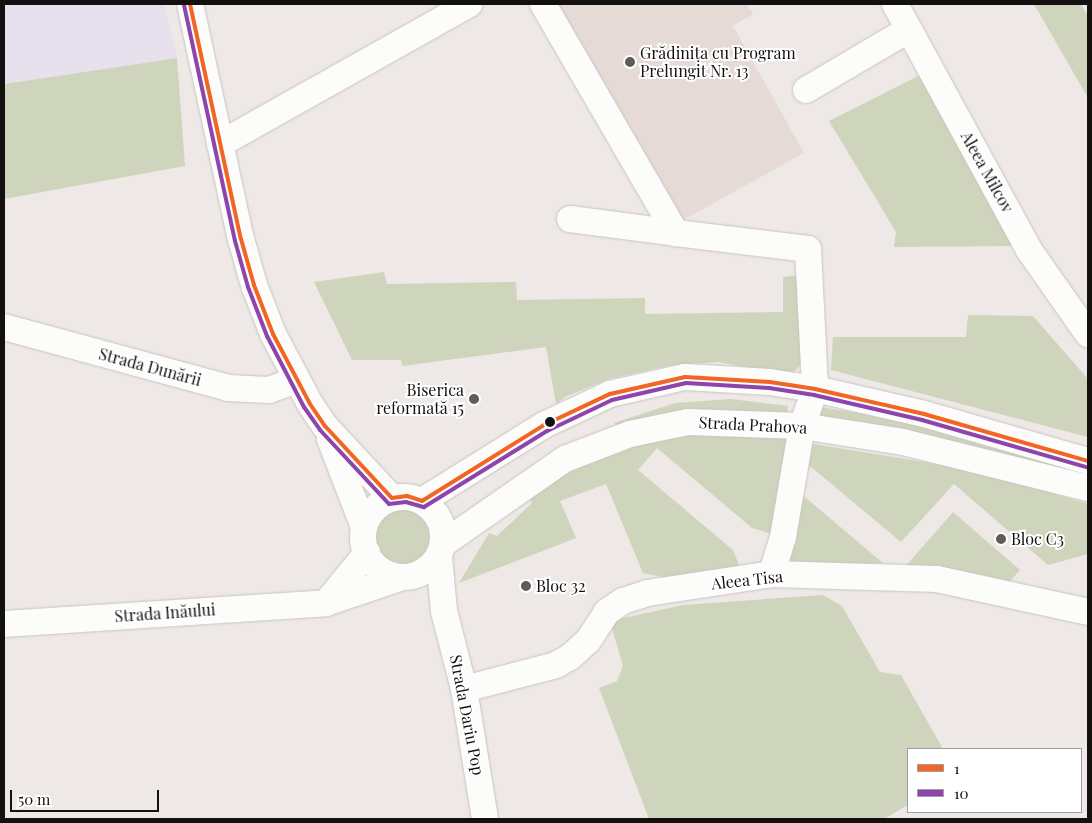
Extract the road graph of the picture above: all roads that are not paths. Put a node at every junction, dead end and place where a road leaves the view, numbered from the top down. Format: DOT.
graph roads {
  1 [pos="190,4"];
  2 [pos="469,4"];
  3 [pos="543,4"];
  4 [pos="895,4"];
  5 [pos="908,30"];
  6 [pos="806,90"];
  7 [pos="220,144"];
  8 [pos="570,219"];
  9 [pos="676,233"];
  10 [pos="4,326"];
  11 [pos="1088,334"];
  12 [pos="296,380"];
  13 [pos="815,389"];
  14 [pos="325,426"];
  15 [pos="802,426"];
  16 [pos="1088,461"];
  17 [pos="1088,488"];
  18 [pos="392,498"];
  19 [pos="422,501"];
  20 [pos="364,527"];
  21 [pos="441,550"];
  22 [pos="367,553"];
  23 [pos="772,574"];
  24 [pos="408,577"];
  25 [pos="326,603"];
  26 [pos="444,611"];
  27 [pos="1088,612"];
  28 [pos="4,624"];
  29 [pos="464,689"];
  30 [pos="485,819"];
  1 -- 7 [label="street"];
  2 -- 7 [label="street"];
  3 -- 9 [label="street"];
  4 -- 5 [label="street, Aleea Milcov"];
  5 -- 6 [label="street"];
  5 -- 11 [label="street, Aleea Milcov"];
  7 -- 12 [label="street"];
  8 -- 9 [label="street"];
  9 -- 13 [label="street"];
  10 -- 12 [label="street, Strada Dunării"];
  12 -- 14 [label="street"];
  13 -- 15 [label="street"];
  13 -- 16 [label="street"];
  13 -- 19 [label="street"];
  14 -- 18 [label="street"];
  14 -- 20 [label="street"];
  15 -- 17 [label="street, Strada Prahova"];
  15 -- 21 [label="street, Strada Prahova"];
  15 -- 23 [label="street"];
  18 -- 19 [label="street"];
  18 -- 20 [label="street"];
  19 -- 21 [label="street"];
  20 -- 22 [label="street"];
  21 -- 24 [label="street"];
  21 -- 26 [label="street, Strada Dariu Pop"];
  22 -- 24 [label="street"];
  22 -- 25 [label="street"];
  23 -- 27 [label="street, Aleea Tisa"];
  23 -- 29 [label="street, Aleea Tisa"];
  24 -- 25 [label="street, Strada Inăului"];
  24 -- 26 [label="street, Strada Dariu Pop"];
  25 -- 28 [label="street, Strada Inăului"];
  26 -- 29 [label="street, Strada Dariu Pop"];
  29 -- 30 [label="street, Strada Dariu Pop"];
}
